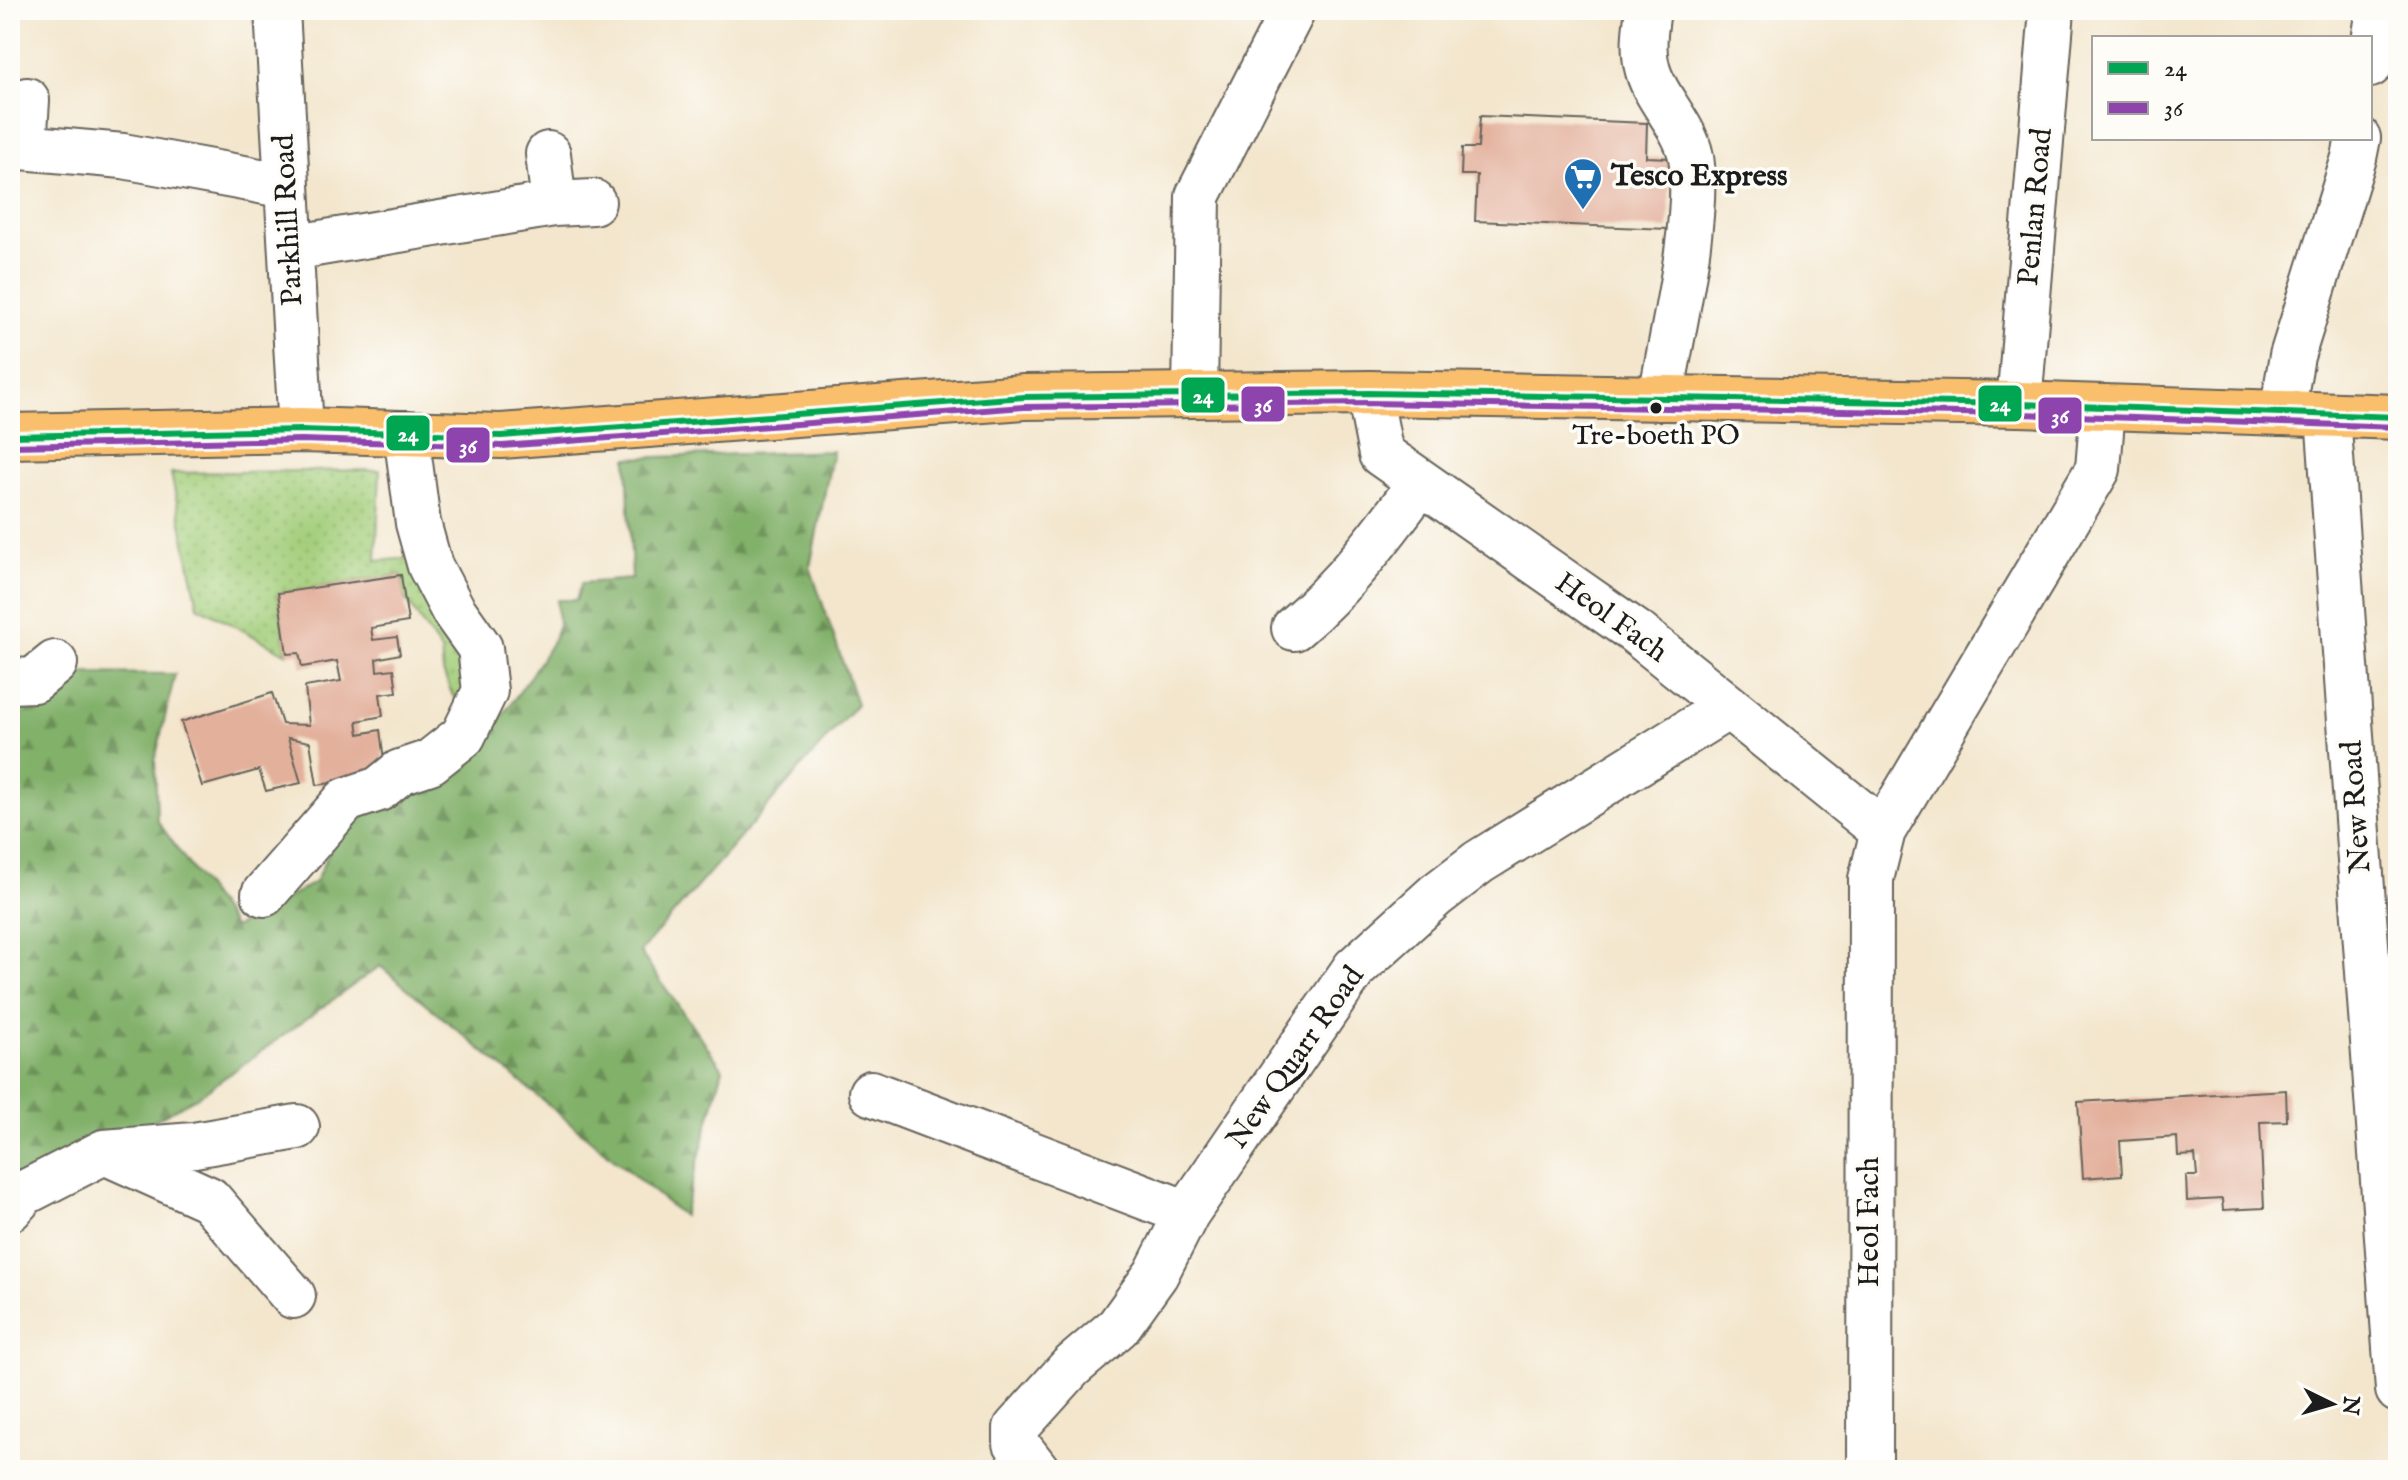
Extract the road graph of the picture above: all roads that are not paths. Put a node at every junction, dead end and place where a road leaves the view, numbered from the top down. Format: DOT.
graph roads {
  1 [pos="277,10"];
  2 [pos="1648,10"];
  3 [pos="2052,10"];
  4 [pos="2379,10"];
  5 [pos="1292,12"];
  6 [pos="2372,53"];
  7 [pos="27,100"];
  8 [pos="2358,140"];
  9 [pos="17,146"];
  10 [pos="548,154"];
  11 [pos="287,186"];
  12 [pos="291,248"];
  13 [pos="1369,393"];
  14 [pos="1195,395"];
  15 [pos="1661,398"];
  16 [pos="2019,404"];
  17 [pos="2103,407"];
  18 [pos="2282,413"];
  19 [pos="2328,415"];
  20 [pos="2398,417"];
  21 [pos="301,430"];
  22 [pos="406,433"];
  23 [pos="10,436"];
  24 [pos="1421,482"];
  25 [pos="1294,628"];
  26 [pos="55,663"];
  27 [pos="10,681"];
  28 [pos="1728,707"];
  29 [pos="1883,831"];
  30 [pos="264,894"];
  31 [pos="871,1093"];
  32 [pos="297,1127"];
  33 [pos="104,1152"];
  34 [pos="10,1209"];
  35 [pos="1187,1213"];
  36 [pos="293,1296"];
  37 [pos="2398,1390"];
  38 [pos="1037,1470"];
  39 [pos="1870,1470"];
  1 -- 11 [label="street, Parkhill Road"];
  2 -- 15 [label="street"];
  3 -- 16 [label="street, Penlan Road"];
  4 -- 6 [label="street"];
  5 -- 14 [label="street"];
  7 -- 9 [label="street"];
  8 -- 18 [label="street"];
  9 -- 11 [label="street"];
  10 -- 12 [label="street"];
  11 -- 12 [label="street, Parkhill Road"];
  12 -- 21 [label="street, Parkhill Road"];
  13 -- 14 [label="main road"];
  13 -- 15 [label="main road"];
  13 -- 24 [label="street, Heol Fach"];
  14 -- 22 [label="main road"];
  15 -- 16 [label="main road"];
  16 -- 17 [label="main road"];
  17 -- 18 [label="main road"];
  17 -- 29 [label="street, Heol Fach"];
  18 -- 19 [label="main road"];
  19 -- 20 [label="main road"];
  19 -- 37 [label="street, New Road"];
  21 -- 22 [label="main road"];
  21 -- 23 [label="main road"];
  22 -- 30 [label="street"];
  24 -- 25 [label="street"];
  24 -- 28 [label="street, Heol Fach"];
  26 -- 27 [label="street"];
  28 -- 29 [label="street, Heol Fach"];
  28 -- 35 [label="street, New Quarr Road"];
  29 -- 39 [label="street, Heol Fach"];
  31 -- 35 [label="street"];
  32 -- 33 [label="street"];
  33 -- 34 [label="street"];
  33 -- 36 [label="street"];
  35 -- 38 [label="street, New Quarr Road"];
}
